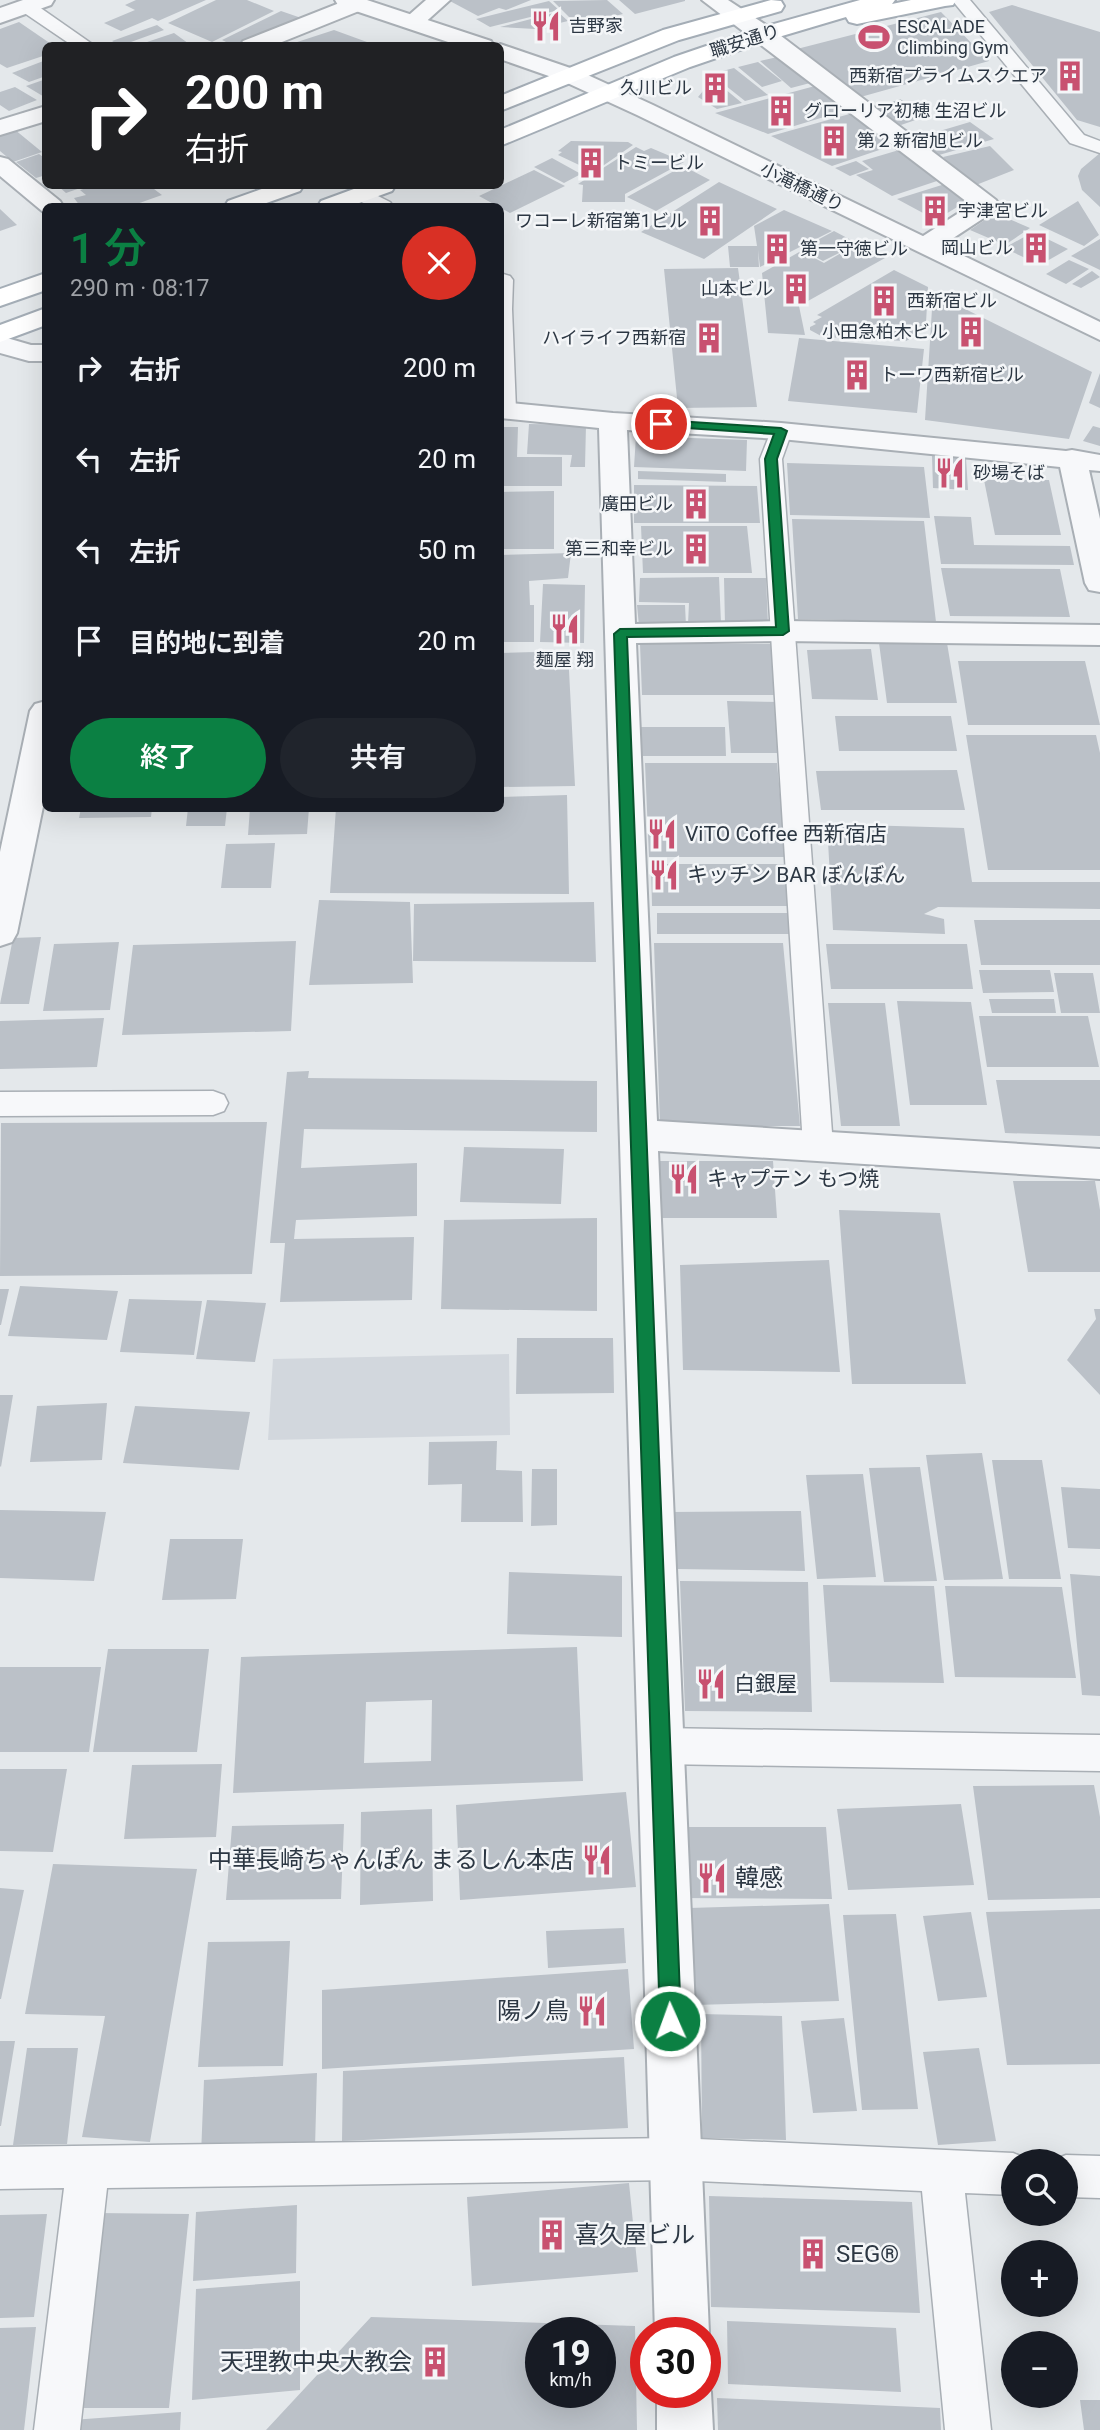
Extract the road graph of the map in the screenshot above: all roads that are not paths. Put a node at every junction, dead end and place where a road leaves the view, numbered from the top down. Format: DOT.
graph roads {
  1 [pos="439,0"];
  2 [pos="713,0"];
  3 [pos="796,0"];
  4 [pos="884,0"];
  5 [pos="945,0"];
  6 [pos="961,0"];
  7 [pos="351,2"];
  8 [pos="34,3"];
  9 [pos="740,8"];
  10 [pos="0,16"];
  11 [pos="412,22"];
  12 [pos="764,34"];
  13 [pos="81,42"];
  14 [pos="260,42"];
  15 [pos="471,42"];
  16 [pos="504,52"];
  17 [pos="571,76"];
  18 [pos="610,94"];
  19 [pos="504,102"];
  20 [pos="42,114"];
  21 [pos="0,128"];
  22 [pos="504,137"];
  23 [pos="1100,146"];
  24 [pos="0,164"];
  25 [pos="280,189"];
  26 [pos="376,195"];
  27 [pos="47,203"];
  28 [pos="244,203"];
  29 [pos="343,203"];
  30 [pos="926,245"];
  31 [pos="42,282"];
  32 [pos="0,298"];
  33 [pos="42,318"];
  34 [pos="1100,332"];
  35 [pos="0,334"];
  36 [pos="0,344"];
  37 [pos="42,353"];
  38 [pos="504,410"];
  39 [pos="613,421"];
  40 [pos="781,431"];
  41 [pos="1086,461"];
  42 [pos="1100,583"];
  43 [pos="783,631"];
  44 [pos="620,634"];
  45 [pos="1100,635"];
  46 [pos="42,741"];
  47 [pos="0,933"];
  48 [pos="213,1103"];
  49 [pos="0,1104"];
  50 [pos="639,1135"];
  51 [pos="818,1146"];
  52 [pos="1100,1164"];
  53 [pos="660,1746"];
  54 [pos="1100,1753"];
  55 [pos="676,2159"];
  56 [pos="88,2167"];
  57 [pos="0,2168"];
  58 [pos="941,2172"];
  59 [pos="1001,2174"];
  60 [pos="1078,2176"];
  61 [pos="1100,2177"];
  62 [pos="681,2317"];
  63 [pos="684,2408"];
  64 [pos="57,2430"];
  65 [pos="685,2430"];
  66 [pos="968,2430"];
  1 -- 11 [label="street"];
  2 -- 9 [label="street"];
  3 -- 9 [label="main road, 職安通り"];
  4 -- 12 [label="main road, 職安通り"];
  5 -- 12 [label="main road"];
  6 -- 23 [label="lane"];
  7 -- 11 [label="street"];
  7 -- 14 [label="street"];
  8 -- 10 [label="street"];
  8 -- 13 [label="lane"];
  9 -- 12 [label="street"];
  9 -- 17 [label="main road, 職安通り"];
  11 -- 15 [label="street"];
  12 -- 18 [label="main road, 職安通り"];
  12 -- 30 [label="street"];
  16 -- 17 [label="street, 小滝橋通り"];
  17 -- 18 [label="street, 小滝橋通り"];
  17 -- 19 [label="main road, 職安通り"];
  18 -- 22 [label="main road, 職安通り"];
  18 -- 30 [label="street, 小滝橋通り"];
  20 -- 21 [label="street"];
  24 -- 27 [label="street"];
  25 -- 28 [label="main road"];
  26 -- 29 [label="main road"];
  30 -- 34 [label="street, 小滝橋通り"];
  31 -- 32 [label="main road"];
  33 -- 35 [label="main road"];
  36 -- 37 [label="street"];
  38 -- 39 [label="street"];
  39 -- 40 [label="street"];
  39 -- 44 [label="street"];
  40 -- 41 [label="street"];
  40 -- 43 [label="lane"];
  41 -- 42 [label="street"];
  43 -- 44 [label="street"];
  43 -- 45 [label="street"];
  43 -- 51 [label="lane"];
  44 -- 50 [label="street"];
  46 -- 47 [label="street"];
  48 -- 49 [label="lane"];
  50 -- 51 [label="street"];
  50 -- 53 [label="street"];
  51 -- 52 [label="street"];
  53 -- 54 [label="lane"];
  53 -- 55 [label="street"];
  55 -- 56 [label="lane"];
  55 -- 58 [label="lane"];
  55 -- 62 [label="street"];
  56 -- 57 [label="lane"];
  56 -- 64 [label="lane"];
  58 -- 59 [label="lane"];
  58 -- 66 [label="lane"];
  60 -- 61 [label="lane"];
  63 -- 65 [label="street"];
}
